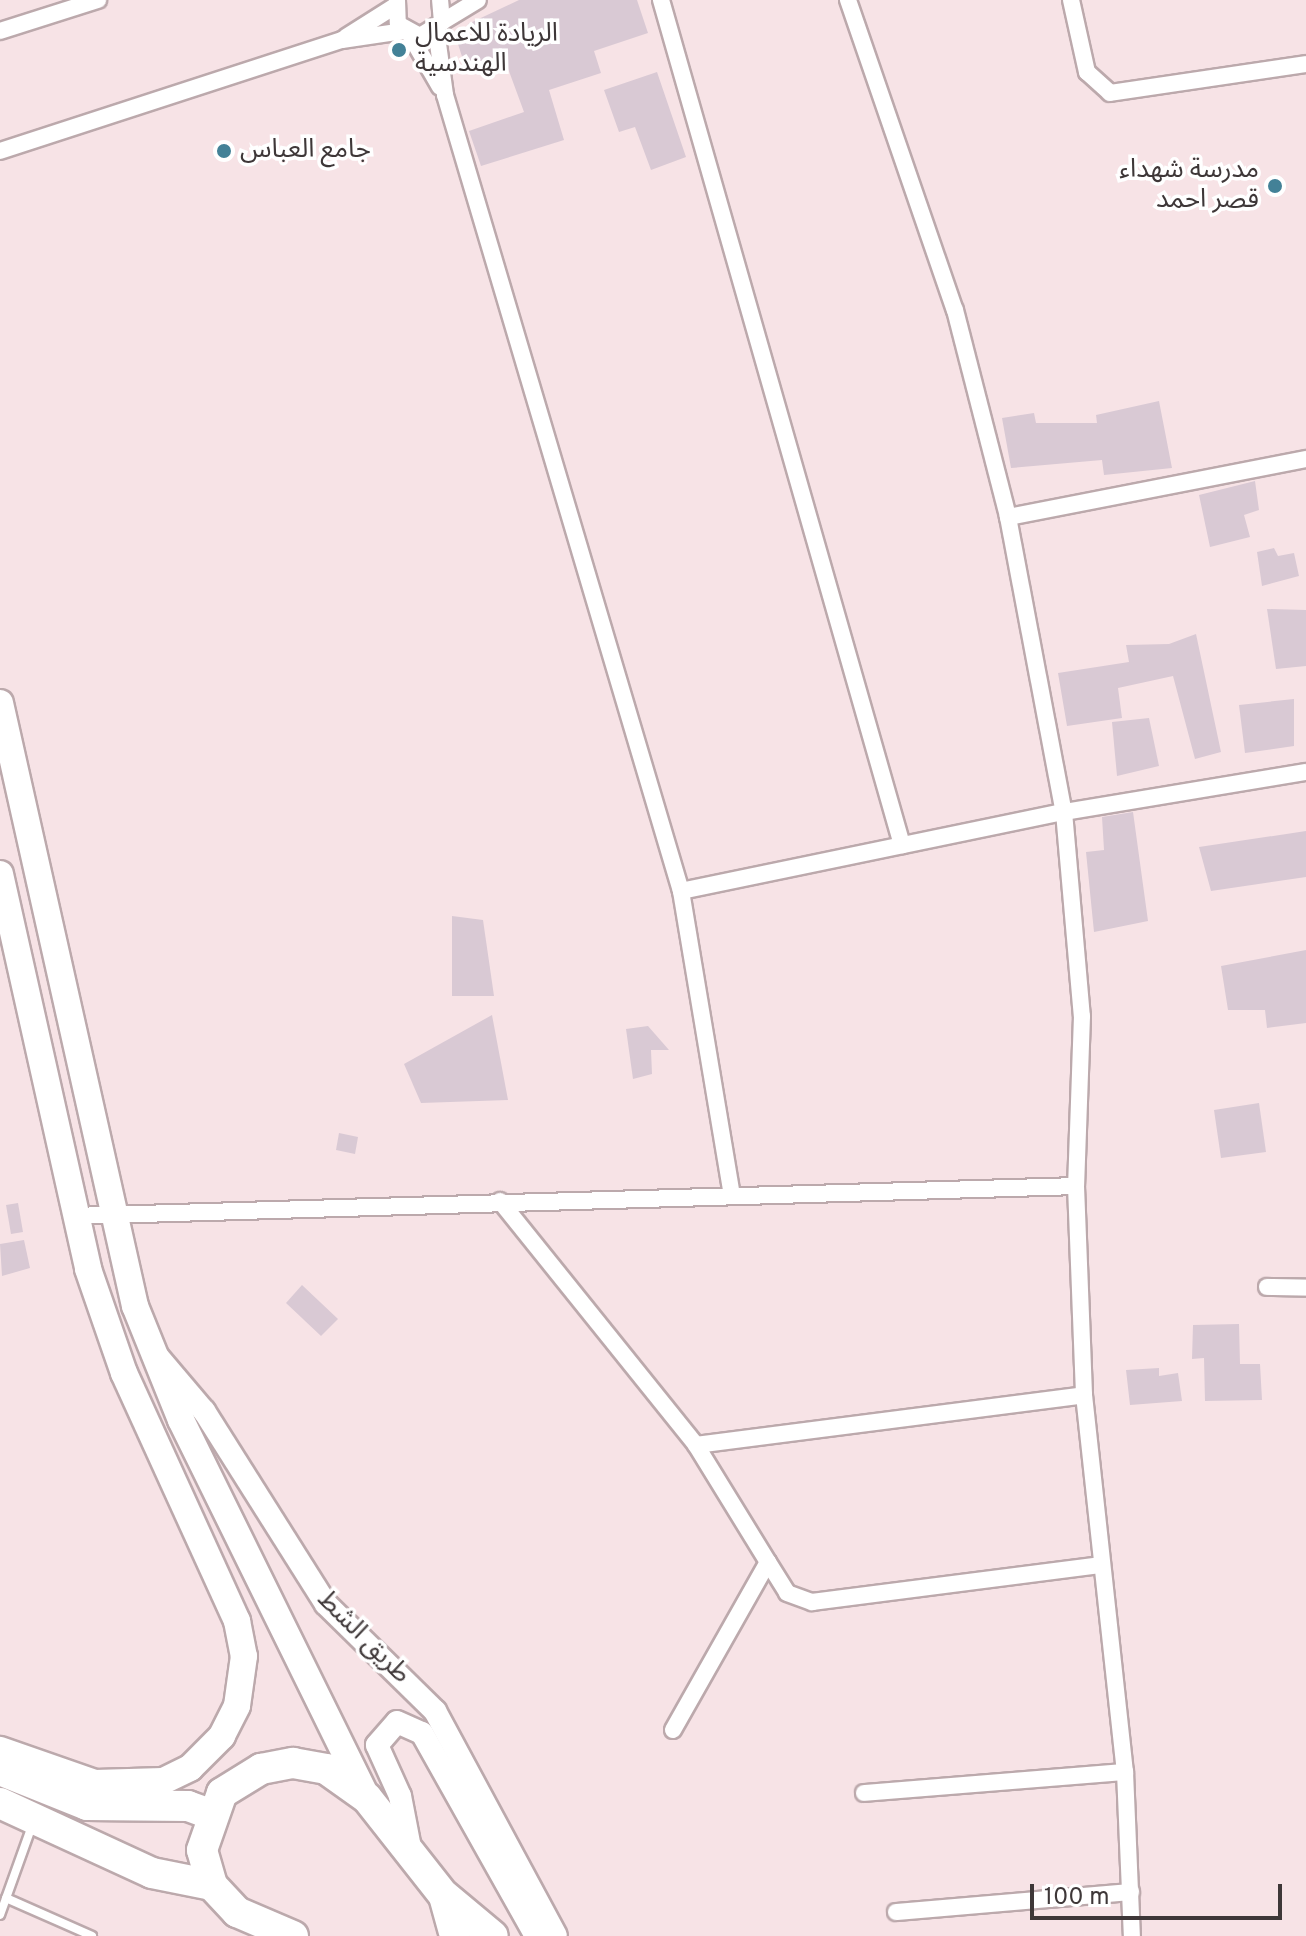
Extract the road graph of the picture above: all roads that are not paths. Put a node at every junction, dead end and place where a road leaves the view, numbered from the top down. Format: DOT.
graph roads {
  1 [pos="98,0"];
  2 [pos="440,0"];
  3 [pos="478,0"];
  4 [pos="661,0"];
  5 [pos="848,0"];
  6 [pos="1071,0"];
  7 [pos="396,3"];
  8 [pos="439,26"];
  9 [pos="0,31"];
  10 [pos="407,33"];
  11 [pos="342,40"];
  12 [pos="1306,64"];
  13 [pos="445,95"];
  14 [pos="0,151"];
  15 [pos="1306,459"];
  16 [pos="1008,517"];
  17 [pos="1,712"];
  18 [pos="1306,772"];
  19 [pos="1064,812"];
  20 [pos="902,845"];
  21 [pos="0,874"];
  22 [pos="681,891"];
  23 [pos="1076,1186"];
  24 [pos="731,1191"];
  25 [pos="500,1201"];
  26 [pos="73,1216"];
  27 [pos="110,1216"];
  28 [pos="1267,1287"];
  29 [pos="1306,1288"];
  30 [pos="152,1351"];
  31 [pos="1084,1395"];
  32 [pos="696,1445"];
  33 [pos="768,1562"];
  34 [pos="1102,1565"];
  35 [pos="673,1730"];
  36 [pos="0,1750"];
  37 [pos="0,1770"];
  38 [pos="1125,1772"];
  39 [pos="864,1793"];
  40 [pos="367,1798"];
  41 [pos="0,1803"];
  42 [pos="210,1814"];
  43 [pos="35,1819"];
  44 [pos="411,1853"];
  45 [pos="212,1885"];
  46 [pos="1131,1892"];
  47 [pos="444,1896"];
  48 [pos="6,1898"];
  49 [pos="896,1912"];
  50 [pos="0,1915"];
  51 [pos="263,1928"];
  52 [pos="92,1936"];
  53 [pos="293,1936"];
  54 [pos="455,1936"];
  55 [pos="493,1936"];
  56 [pos="536,1936"];
  57 [pos="556,1936"];
  58 [pos="1132,1936"];
  1 -- 9 [label="street"];
  2 -- 8 [label="street"];
  3 -- 8 [label="street"];
  4 -- 20 [label="street"];
  5 -- 16 [label="street"];
  6 -- 12 [label="street"];
  7 -- 10 [label="street"];
  7 -- 11 [label="street"];
  8 -- 10 [label="street"];
  8 -- 13 [label="street"];
  10 -- 11 [label="street"];
  10 -- 13 [label="street"];
  11 -- 14 [label="street"];
  13 -- 22 [label="street"];
  15 -- 16 [label="street"];
  16 -- 19 [label="street"];
  17 -- 27 [label="main road"];
  18 -- 19 [label="street"];
  19 -- 20 [label="street"];
  19 -- 23 [label="street"];
  20 -- 22 [label="street"];
  21 -- 26 [label="main road"];
  22 -- 24 [label="street"];
  23 -- 24 [label="street"];
  23 -- 31 [label="street"];
  24 -- 25 [label="street"];
  25 -- 27 [label="street"];
  25 -- 32 [label="street"];
  26 -- 27 [label="street"];
  26 -- 36 [label="main road"];
  27 -- 30 [label="main road"];
  28 -- 29 [label="street"];
  30 -- 40 [label="main road"];
  30 -- 57 [label="main road, طريق الشط"];
  31 -- 32 [label="street"];
  31 -- 34 [label="street"];
  32 -- 33 [label="street"];
  33 -- 34 [label="street"];
  33 -- 35 [label="street"];
  34 -- 38 [label="street"];
  37 -- 42 [label="highway"];
  38 -- 39 [label="street"];
  38 -- 46 [label="street"];
  40 -- 42 [label="highway"];
  40 -- 44 [label="highway"];
  41 -- 43 [label="highway"];
  42 -- 45 [label="highway"];
  43 -- 45 [label="highway"];
  43 -- 48 [label="lane"];
  44 -- 47 [label="highway"];
  44 -- 56 [label="main road, طريق الشط"];
  45 -- 51 [label="highway"];
  46 -- 49 [label="street"];
  46 -- 58 [label="street"];
  47 -- 54 [label="highway"];
  47 -- 55 [label="highway"];
  48 -- 50 [label="lane"];
  48 -- 52 [label="lane"];
  51 -- 53 [label="highway"];
}
